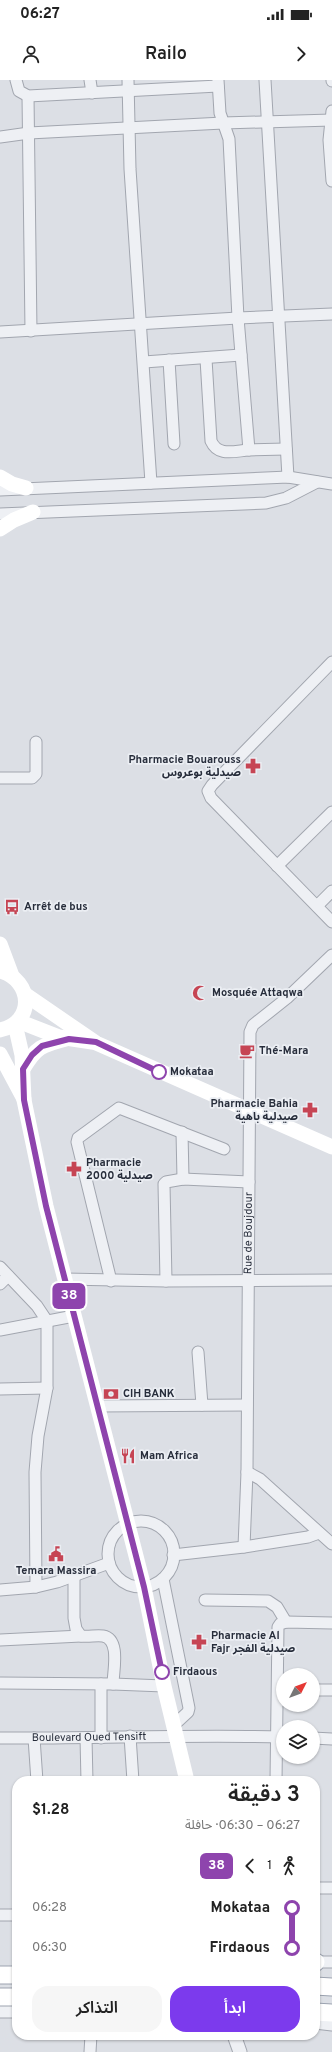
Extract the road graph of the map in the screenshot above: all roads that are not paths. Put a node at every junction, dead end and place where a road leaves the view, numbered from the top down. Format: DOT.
graph roads {
  1 [pos="16,80"];
  2 [pos="90,80"];
  3 [pos="128,80"];
  4 [pos="265,80"];
  5 [pos="218,83"];
  6 [pos="128,92"];
  7 [pos="92,93"];
  8 [pos="28,96"];
  9 [pos="332,117"];
  10 [pos="268,122"];
  11 [pos="223,123"];
  12 [pos="129,128"];
  13 [pos="29,133"];
  14 [pos="0,137"];
  15 [pos="332,181"];
  16 [pos="332,314"];
  17 [pos="279,316"];
  18 [pos="238,318"];
  19 [pos="140,324"];
  20 [pos="31,331"];
  21 [pos="0,332"];
  22 [pos="241,355"];
  23 [pos="206,359"];
  24 [pos="169,360"];
  25 [pos="144,362"];
  26 [pos="174,444"];
  27 [pos="286,449"];
  28 [pos="249,450"];
  29 [pos="0,477"];
  30 [pos="288,477"];
  31 [pos="317,482"];
  32 [pos="152,483"];
  33 [pos="332,484"];
  34 [pos="26,488"];
  35 [pos="0,490"];
  36 [pos="33,512"];
  37 [pos="0,514"];
  38 [pos="0,530"];
  39 [pos="332,662"];
  40 [pos="36,742"];
  41 [pos="0,778"];
  42 [pos="332,812"];
  43 [pos="277,866"];
  44 [pos="332,891"];
  45 [pos="317,906"];
  46 [pos="332,922"];
  47 [pos="0,944"];
  48 [pos="332,955"];
  49 [pos="6,974"];
  50 [pos="26,995"];
  51 [pos="16,1023"];
  52 [pos="0,1030"];
  53 [pos="69,1039"];
  54 [pos="96,1042"];
  55 [pos="0,1054"];
  56 [pos="23,1069"];
  57 [pos="24,1100"];
  58 [pos="250,1111"];
  59 [pos="182,1132"];
  60 [pos="332,1147"];
  61 [pos="224,1149"];
  62 [pos="183,1179"];
  63 [pos="249,1182"];
  64 [pos="0,1267"];
  65 [pos="8,1276"];
  66 [pos="65,1279"];
  67 [pos="248,1280"];
  68 [pos="332,1280"];
  69 [pos="111,1281"];
  70 [pos="166,1281"];
  71 [pos="0,1284"];
  72 [pos="74,1316"];
  73 [pos="47,1321"];
  74 [pos="0,1330"];
  75 [pos="198,1352"];
  76 [pos="47,1388"];
  77 [pos="0,1389"];
  78 [pos="202,1405"];
  79 [pos="247,1405"];
  80 [pos="97,1406"];
  81 [pos="247,1472"];
  82 [pos="127,1524"];
  83 [pos="319,1533"];
  84 [pos="332,1544"];
  85 [pos="244,1548"];
  86 [pos="173,1556"];
  87 [pos="109,1563"];
  88 [pos="74,1576"];
  89 [pos="163,1578"];
  90 [pos="36,1587"];
  91 [pos="144,1587"];
  92 [pos="0,1590"];
  93 [pos="205,1600"];
  94 [pos="286,1622"];
  95 [pos="332,1623"];
  96 [pos="82,1636"];
  97 [pos="0,1640"];
  98 [pos="279,1668"];
  99 [pos="0,1682"];
  100 [pos="101,1684"];
  101 [pos="113,1684"];
  102 [pos="164,1686"];
  103 [pos="320,1690"];
  104 [pos="332,1690"];
  105 [pos="176,1730"];
  106 [pos="130,1736"];
  107 [pos="276,1737"];
  108 [pos="0,1738"];
  109 [pos="34,1738"];
  110 [pos="86,1738"];
  111 [pos="100,1738"];
  112 [pos="320,1738"];
  113 [pos="332,1739"];
  114 [pos="278,1764"];
  115 [pos="37,1776"];
  116 [pos="87,1776"];
  117 [pos="133,1776"];
  118 [pos="186,1776"];
  119 [pos="276,1776"];
  120 [pos="320,1888"];
  121 [pos="332,1888"];
  122 [pos="0,1915"];
  123 [pos="12,1916"];
  124 [pos="0,1975"];
  125 [pos="12,1975"];
  126 [pos="320,1986"];
  127 [pos="332,1987"];
  128 [pos="0,1997"];
  129 [pos="12,1997"];
  130 [pos="0,2012"];
  131 [pos="12,2012"];
  132 [pos="320,2012"];
  133 [pos="332,2013"];
  134 [pos="320,2024"];
  135 [pos="332,2025"];
  136 [pos="91,2040"];
  137 [pos="236,2040"];
  138 [pos="244,2040"];
  139 [pos="90,2052"];
  140 [pos="240,2052"];
  1 -- 8 [label="street"];
  2 -- 7 [label="street"];
  3 -- 6 [label="street"];
  4 -- 10 [label="street"];
  5 -- 6 [label="street"];
  5 -- 11 [label="street"];
  6 -- 7 [label="street"];
  6 -- 12 [label="street"];
  7 -- 8 [label="street"];
  8 -- 13 [label="street"];
  9 -- 10 [label="street"];
  9 -- 15 [label="street"];
  10 -- 11 [label="street"];
  10 -- 17 [label="street"];
  11 -- 12 [label="street"];
  11 -- 18 [label="street"];
  12 -- 13 [label="street"];
  12 -- 19 [label="street"];
  13 -- 14 [label="street"];
  13 -- 20 [label="street"];
  16 -- 17 [label="street"];
  17 -- 18 [label="street"];
  17 -- 27 [label="street"];
  18 -- 19 [label="street"];
  18 -- 22 [label="street"];
  19 -- 20 [label="street"];
  19 -- 25 [label="street"];
  20 -- 21 [label="street"];
  22 -- 23 [label="street"];
  22 -- 28 [label="street"];
  23 -- 24 [label="street"];
  23 -- 28 [label="street"];
  24 -- 25 [label="street"];
  24 -- 26 [label="street"];
  25 -- 32 [label="street"];
  27 -- 28 [label="street"];
  27 -- 30 [label="street"];
  29 -- 34 [label="main road"];
  30 -- 31 [label="street"];
  30 -- 32 [label="street"];
  31 -- 33 [label="street"];
  31 -- 36 [label="street"];
  32 -- 34 [label="street"];
  34 -- 35 [label="street"];
  36 -- 37 [label="street"];
  36 -- 38 [label="main road"];
  39 -- 43 [label="street"];
  40 -- 41 [label="street"];
  42 -- 43 [label="street"];
  43 -- 45 [label="street"];
  44 -- 45 [label="street"];
  45 -- 46 [label="street"];
  47 -- 49 [label="main road"];
  48 -- 58 [label="street, Rue de Boujdour"];
  49 -- 50 [label="main road"];
  50 -- 51 [label="main road"];
  50 -- 54 [label="main road"];
  51 -- 52 [label="main road"];
  51 -- 53 [label="main road"];
  51 -- 56 [label="main road"];
  53 -- 54 [label="main road"];
  53 -- 56 [label="main road"];
  54 -- 58 [label="main road"];
  55 -- 57 [label="main road"];
  56 -- 57 [label="main road"];
  57 -- 66 [label="main road"];
  58 -- 60 [label="main road"];
  58 -- 63 [label="street, Rue de Boujdour"];
  59 -- 61 [label="street"];
  59 -- 62 [label="street"];
  59 -- 69 [label="street"];
  62 -- 63 [label="street"];
  62 -- 70 [label="street"];
  63 -- 67 [label="street, Rue de Boujdour"];
  64 -- 65 [label="street"];
  65 -- 71 [label="street"];
  65 -- 73 [label="street"];
  66 -- 69 [label="street"];
  66 -- 72 [label="main road"];
  67 -- 68 [label="street"];
  67 -- 70 [label="street"];
  67 -- 79 [label="street, Rue de Boujdour"];
  69 -- 70 [label="street"];
  72 -- 73 [label="street"];
  72 -- 80 [label="main road"];
  73 -- 74 [label="street"];
  73 -- 76 [label="street"];
  75 -- 78 [label="street"];
  76 -- 77 [label="street"];
  76 -- 90 [label="street"];
  78 -- 79 [label="street"];
  78 -- 80 [label="street"];
  79 -- 81 [label="street, Rue de Boujdour"];
  80 -- 82 [label="main road"];
  81 -- 83 [label="street"];
  81 -- 85 [label="street, Rue de Boujdour"];
  82 -- 86 [label="street"];
  82 -- 87 [label="street"];
  82 -- 91 [label="main road"];
  83 -- 84 [label="street"];
  83 -- 85 [label="street"];
  85 -- 86 [label="street"];
  86 -- 89 [label="street"];
  87 -- 88 [label="street"];
  87 -- 91 [label="street"];
  88 -- 90 [label="street"];
  88 -- 96 [label="street"];
  89 -- 91 [label="street"];
  89 -- 105 [label="street"];
  90 -- 92 [label="street"];
  91 -- 102 [label="main road"];
  93 -- 94 [label="street"];
  94 -- 95 [label="street"];
  94 -- 98 [label="street"];
  96 -- 97 [label="street"];
  96 -- 101 [label="street"];
  99 -- 100 [label="street"];
  100 -- 101 [label="street"];
  100 -- 111 [label="street"];
  101 -- 102 [label="street"];
  102 -- 105 [label="main road"];
  103 -- 104 [label="street"];
  105 -- 106 [label="street, Boulevard Oued Tensift"];
  105 -- 107 [label="street, Boulevard Oued Tensift"];
  105 -- 118 [label="main road"];
  106 -- 111 [label="street, Boulevard Oued Tensift"];
  106 -- 117 [label="street"];
  108 -- 109 [label="street, Boulevard Oued Tensift"];
  109 -- 110 [label="street, Boulevard Oued Tensift"];
  109 -- 115 [label="street"];
  110 -- 111 [label="street, Boulevard Oued Tensift"];
  110 -- 116 [label="street"];
  112 -- 113 [label="street"];
  114 -- 119 [label="street"];
  120 -- 121 [label="street"];
  122 -- 123 [label="street"];
  124 -- 125 [label="main road"];
  126 -- 127 [label="main road"];
  128 -- 129 [label="main road"];
  130 -- 131 [label="street"];
  132 -- 133 [label="main road"];
  134 -- 135 [label="street"];
  136 -- 139 [label="street"];
  137 -- 140 [label="street"];
  138 -- 140 [label="street"];
}
